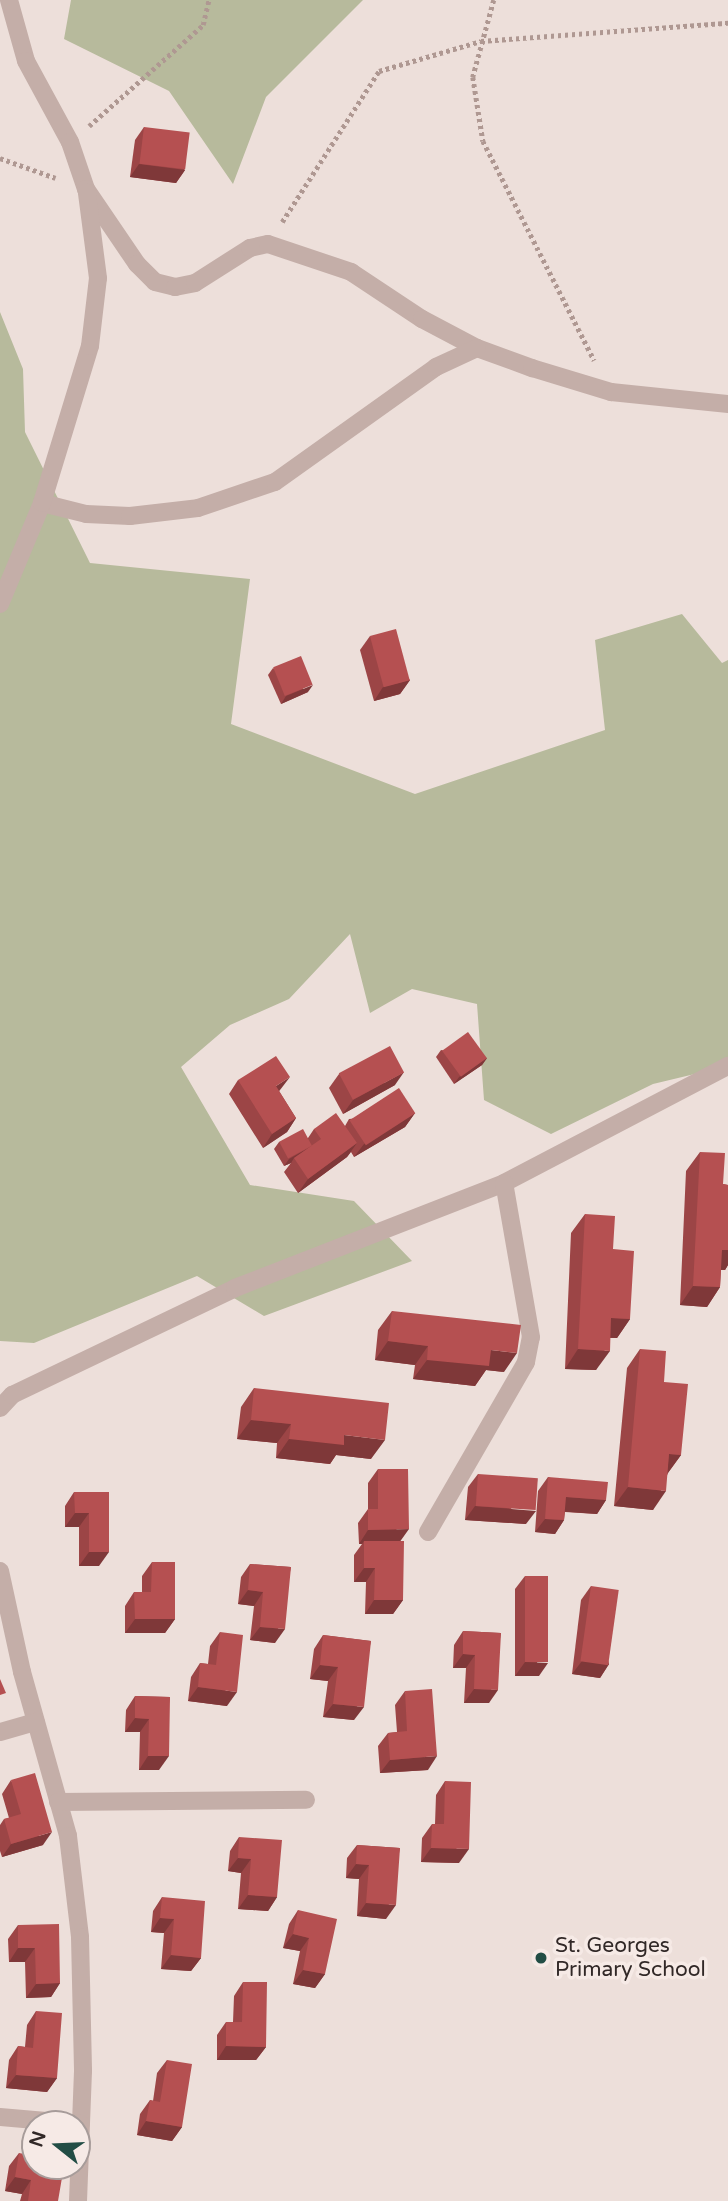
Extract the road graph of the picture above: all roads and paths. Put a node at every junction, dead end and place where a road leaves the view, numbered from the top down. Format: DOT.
graph roads {
  1 [pos="9,0"];
  2 [pos="209,0"];
  3 [pos="494,0"];
  4 [pos="728,23"];
  5 [pos="481,41"];
  6 [pos="71,142"];
  7 [pos="0,158"];
  8 [pos="86,189"];
  9 [pos="268,244"];
  10 [pos="477,348"];
  11 [pos="611,392"];
  12 [pos="728,404"];
  13 [pos="42,503"];
  14 [pos="0,604"];
  15 [pos="728,1066"];
  16 [pos="504,1183"];
  17 [pos="4,1398"];
  18 [pos="428,1532"];
  19 [pos="0,1570"];
  20 [pos="36,1722"];
  21 [pos="0,1732"];
  22 [pos="306,1800"];
  23 [pos="58,1802"];
  24 [pos="81,2110"];
  25 [pos="0,2118"];
  26 [pos="21,2120"];
  27 [pos="79,2180"];
  28 [pos="78,2201"];
  1 -- 6 [label="street"];
  2 -- 6 [label="path"];
  3 -- 5 [label="path"];
  4 -- 5 [label="path"];
  5 -- 9 [label="path"];
  5 -- 11 [label="path"];
  6 -- 8 [label="street"];
  7 -- 8 [label="path"];
  8 -- 9 [label="street"];
  8 -- 13 [label="street"];
  9 -- 10 [label="street"];
  10 -- 11 [label="street"];
  10 -- 13 [label="street"];
  11 -- 12 [label="street"];
  13 -- 14 [label="street"];
  15 -- 16 [label="street"];
  16 -- 17 [label="street"];
  16 -- 18 [label="street"];
  19 -- 20 [label="street"];
  20 -- 21 [label="street"];
  20 -- 23 [label="street"];
  22 -- 23 [label="street"];
  23 -- 24 [label="street"];
  25 -- 26 [label="street"];
  27 -- 28 [label="street"];
}
